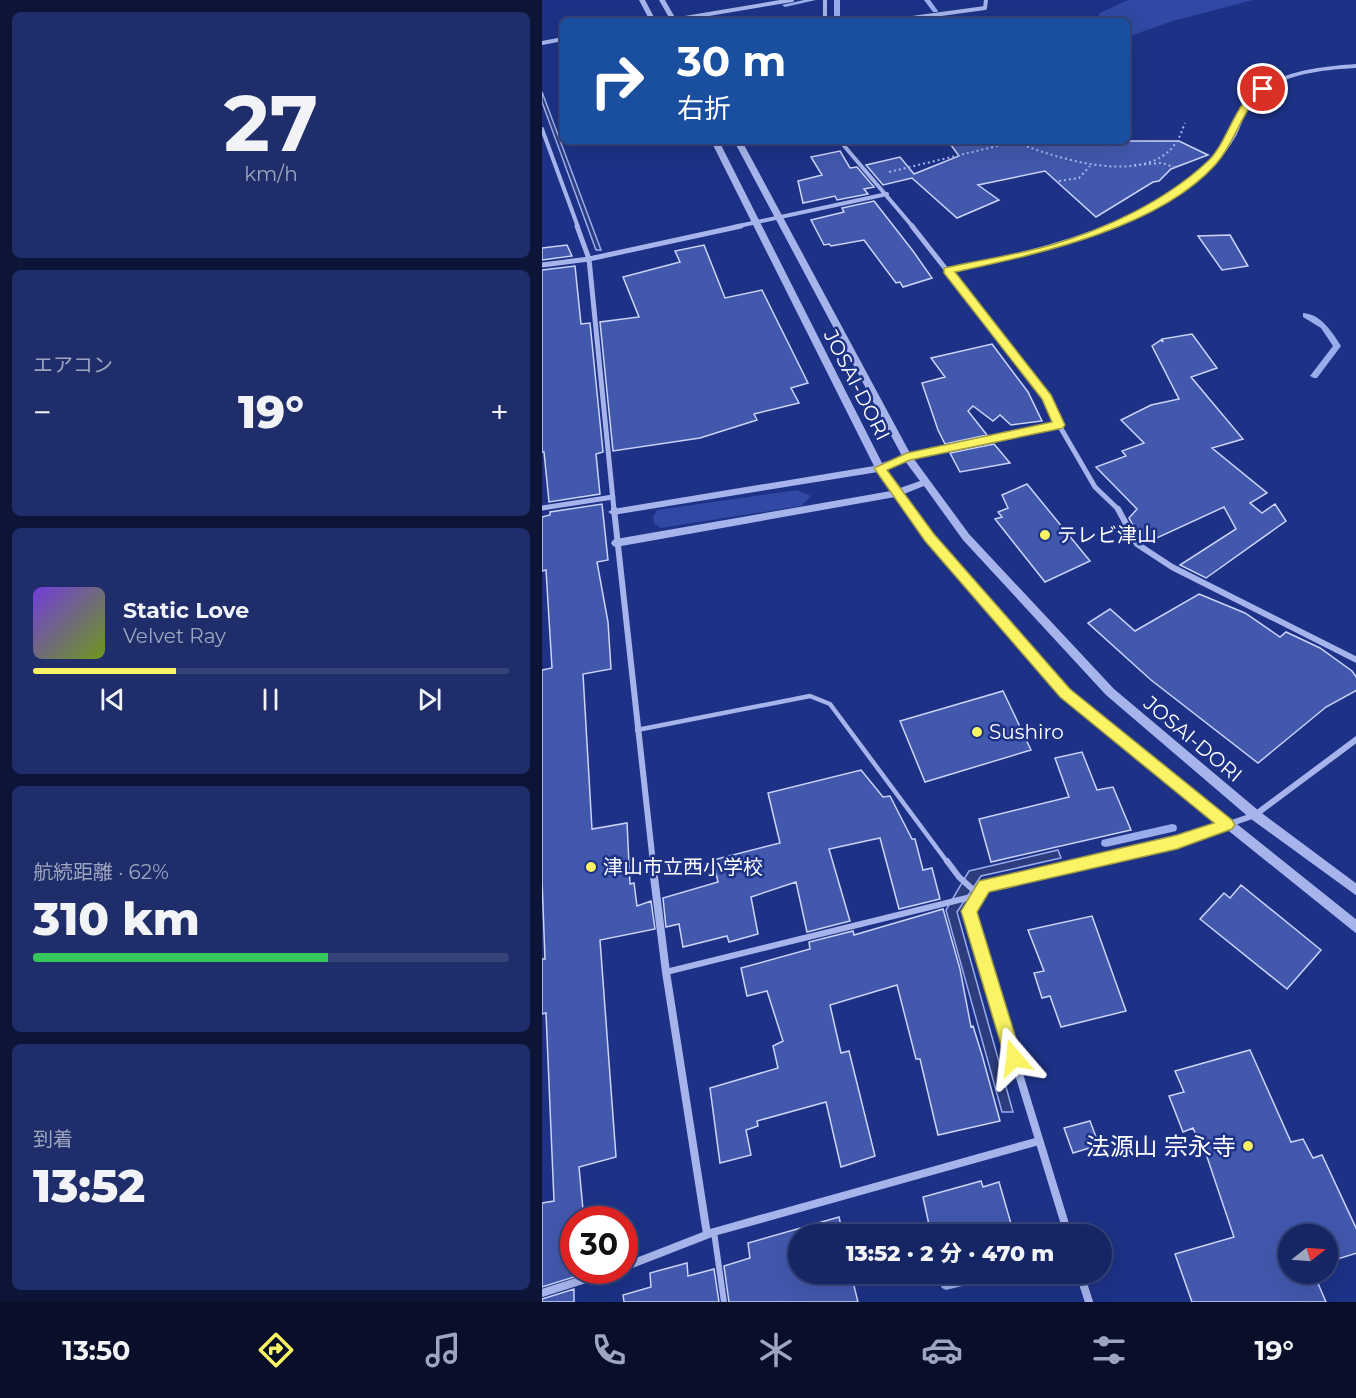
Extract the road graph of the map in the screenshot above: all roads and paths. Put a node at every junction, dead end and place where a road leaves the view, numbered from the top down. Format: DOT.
graph roads {
  1 [pos="642,0"];
  2 [pos="662,0"];
  3 [pos="791,0"];
  4 [pos="825,0"];
  5 [pos="986,0"];
  6 [pos="651,18"];
  7 [pos="670,18"];
  8 [pos="688,18"];
  9 [pos="825,18"];
  10 [pos="912,18"];
  11 [pos="560,40"];
  12 [pos="542,43"];
  13 [pos="1356,66"];
  14 [pos="1185,123"];
  15 [pos="542,129"];
  16 [pos="717,144"];
  17 [pos="740,144"];
  18 [pos="843,144"];
  19 [pos="1002,144"];
  20 [pos="1023,144"];
  21 [pos="549,149"];
  22 [pos="542,150"];
  23 [pos="1130,165"];
  24 [pos="1090,166"];
  25 [pos="1177,168"];
  26 [pos="871,176"];
  27 [pos="1059,181"];
  28 [pos="887,194"];
  29 [pos="778,217"];
  30 [pos="756,222"];
  31 [pos="589,259"];
  32 [pos="542,265"];
  33 [pos="948,270"];
  34 [pos="1059,425"];
  35 [pos="907,457"];
  36 [pos="880,468"];
  37 [pos="926,482"];
  38 [pos="897,493"];
  39 [pos="613,497"];
  40 [pos="542,508"];
  41 [pos="613,512"];
  42 [pos="616,543"];
  43 [pos="1356,660"];
  44 [pos="637,730"];
  45 [pos="1356,739"];
  46 [pos="1255,815"];
  47 [pos="1227,825"];
  48 [pos="1356,891"];
  49 [pos="979,895"];
  50 [pos="1356,928"];
  51 [pos="666,972"];
  52 [pos="1039,1141"];
  53 [pos="1065,1224"];
  54 [pos="711,1233"];
  55 [pos="638,1261"];
  56 [pos="570,1284"];
  57 [pos="1083,1284"];
  58 [pos="542,1293"];
  59 [pos="724,1302"];
  60 [pos="1089,1302"];
  1 -- 6 [label="street"];
  2 -- 7 [label="street"];
  3 -- 8 [label="street"];
  4 -- 9 [label="street"];
  5 -- 10 [label="street"];
  11 -- 12 [label="street"];
  13 -- 33 [label="street"];
  14 -- 23 [label="path"];
  15 -- 21 [label="street"];
  16 -- 30 [label="street, JOSAI-DORI"];
  17 -- 29 [label="street, JOSAI-DORI"];
  18 -- 26 [label="street"];
  19 -- 26 [label="path"];
  20 -- 24 [label="path"];
  21 -- 22 [label="lane"];
  21 -- 31 [label="street"];
  23 -- 24 [label="path"];
  23 -- 25 [label="path"];
  24 -- 27 [label="path"];
  26 -- 28 [label="street"];
  28 -- 29 [label="street"];
  28 -- 33 [label="street"];
  29 -- 30 [label="street"];
  29 -- 35 [label="street, JOSAI-DORI"];
  30 -- 31 [label="street"];
  30 -- 36 [label="street, JOSAI-DORI"];
  31 -- 32 [label="street"];
  31 -- 39 [label="street"];
  33 -- 34 [label="street"];
  34 -- 35 [label="street"];
  34 -- 43 [label="street"];
  35 -- 36 [label="street"];
  35 -- 37 [label="street, JOSAI-DORI"];
  36 -- 38 [label="street, JOSAI-DORI"];
  36 -- 41 [label="street"];
  37 -- 38 [label="street"];
  37 -- 46 [label="street, JOSAI-DORI"];
  38 -- 42 [label="street"];
  38 -- 47 [label="street, JOSAI-DORI"];
  39 -- 40 [label="street"];
  39 -- 41 [label="street"];
  41 -- 42 [label="street"];
  42 -- 44 [label="street"];
  44 -- 49 [label="lane"];
  44 -- 51 [label="street"];
  45 -- 46 [label="street"];
  46 -- 47 [label="street"];
  46 -- 48 [label="street, JOSAI-DORI"];
  47 -- 49 [label="street"];
  47 -- 50 [label="street, JOSAI-DORI"];
  49 -- 51 [label="lane"];
  49 -- 52 [label="street"];
  51 -- 54 [label="street"];
  52 -- 53 [label="street"];
  52 -- 54 [label="street"];
  54 -- 55 [label="street"];
  54 -- 59 [label="lane"];
  56 -- 58 [label="street"];
  57 -- 60 [label="street"];
}
